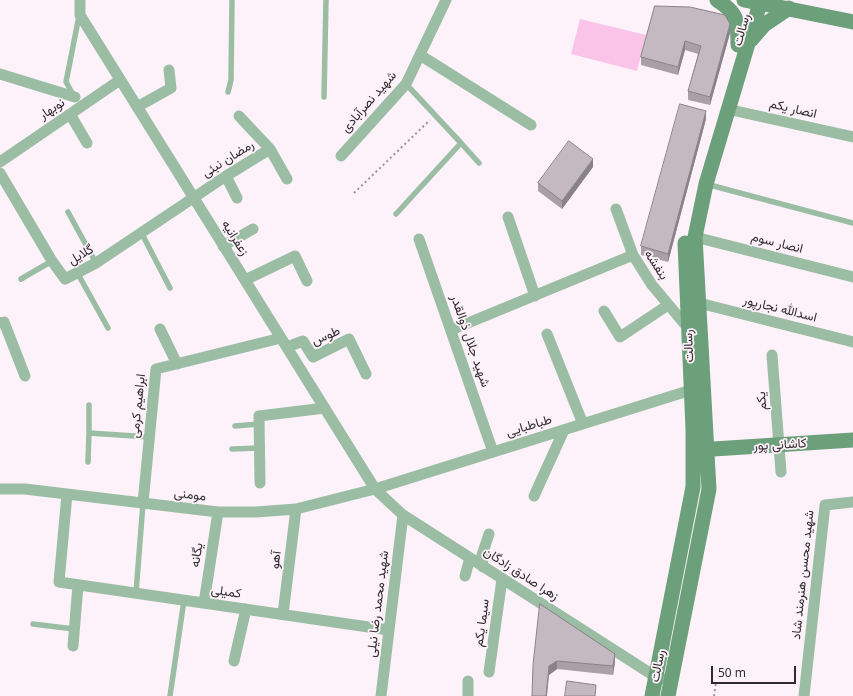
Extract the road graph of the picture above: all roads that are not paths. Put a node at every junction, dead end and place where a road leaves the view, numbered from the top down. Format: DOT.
graph roads {
  1 [pos="80,0"];
  2 [pos="232,0"];
  3 [pos="326,0"];
  4 [pos="446,0"];
  5 [pos="717,0"];
  6 [pos="753,1"];
  7 [pos="791,4"];
  8 [pos="853,13"];
  9 [pos="80,15"];
  10 [pos="853,22"];
  11 [pos="742,45"];
  12 [pos="420,55"];
  13 [pos="169,70"];
  14 [pos="0,74"];
  15 [pos="120,80"];
  16 [pos="406,84"];
  17 [pos="228,92"];
  18 [pos="75,97"];
  19 [pos="324,97"];
  20 [pos="85,103"];
  21 [pos="137,107"];
  22 [pos="727,109"];
  23 [pos="70,114"];
  24 [pos="239,116"];
  25 [pos="530,125"];
  26 [pos="853,137"];
  27 [pos="87,143"];
  28 [pos="461,143"];
  29 [pos="270,149"];
  30 [pos="341,156"];
  31 [pos="0,162"];
  32 [pos="479,163"];
  33 [pos="0,173"];
  34 [pos="226,176"];
  35 [pos="287,179"];
  36 [pos="706,184"];
  37 [pos="194,198"];
  38 [pos="237,198"];
  39 [pos="616,209"];
  40 [pos="68,212"];
  41 [pos="396,214"];
  42 [pos="508,217"];
  43 [pos="853,223"];
  44 [pos="252,229"];
  45 [pos="141,232"];
  46 [pos="695,237"];
  47 [pos="419,239"];
  48 [pos="223,246"];
  49 [pos="633,255"];
  50 [pos="52,261"];
  51 [pos="96,263"];
  52 [pos="78,274"];
  53 [pos="853,277"];
  54 [pos="20,279"];
  55 [pos="245,280"];
  56 [pos="307,281"];
  57 [pos="170,288"];
  58 [pos="535,296"];
  59 [pos="699,303"];
  60 [pos="668,305"];
  61 [pos="604,311"];
  62 [pos="2,323"];
  63 [pos="108,328"];
  64 [pos="688,328"];
  65 [pos="160,329"];
  66 [pos="451,330"];
  67 [pos="547,334"];
  68 [pos="853,342"];
  69 [pos="284,343"];
  70 [pos="772,355"];
  71 [pos="176,364"];
  72 [pos="366,374"];
  73 [pos="25,376"];
  74 [pos="691,390"];
  75 [pos="89,405"];
  76 [pos="325,408"];
  77 [pos="259,424"];
  78 [pos="584,424"];
  79 [pos="235,426"];
  80 [pos="564,430"];
  81 [pos="89,433"];
  82 [pos="149,437"];
  83 [pos="853,440"];
  84 [pos="779,445"];
  85 [pos="260,448"];
  86 [pos="232,449"];
  87 [pos="700,449"];
  88 [pos="493,452"];
  89 [pos="88,462"];
  90 [pos="781,472"];
  91 [pos="260,483"];
  92 [pos="0,489"];
  93 [pos="375,489"];
  94 [pos="66,494"];
  95 [pos="534,496"];
  96 [pos="853,502"];
  97 [pos="143,503"];
  98 [pos="296,509"];
  99 [pos="218,512"];
  100 [pos="403,515"];
  101 [pos="489,534"];
  102 [pos="470,558"];
  103 [pos="483,567"];
  104 [pos="465,576"];
  105 [pos="502,579"];
  106 [pos="78,585"];
  107 [pos="136,593"];
  108 [pos="184,600"];
  109 [pos="204,603"];
  110 [pos="246,609"];
  111 [pos="283,614"];
  112 [pos="33,624"];
  113 [pos="74,629"];
  114 [pos="389,630"];
  115 [pos="73,646"];
  116 [pos="234,661"];
  117 [pos="489,672"];
  118 [pos="656,677"];
  119 [pos="468,680"];
  120 [pos="671,681"];
  121 [pos="170,696"];
  122 [pos="381,696"];
  123 [pos="468,696"];
  124 [pos="652,696"];
  125 [pos="668,696"];
  126 [pos="804,696"];
  1 -- 9 [label="street"];
  2 -- 17 [label="lane"];
  3 -- 19 [label="lane"];
  4 -- 12 [label="street, شهید نصرآبادی"];
  5 -- 11 [label="street"];
  6 -- 7 [label="street"];
  6 -- 11 [label="street, رسالت"];
  7 -- 8 [label="street"];
  7 -- 10 [label="street"];
  7 -- 11 [label="street"];
  9 -- 15 [label="street, زعفرانیه"];
  9 -- 18 [label="lane"];
  11 -- 22 [label="street, رسالت"];
  11 -- 64 [label="street, رسالت"];
  12 -- 16 [label="street, شهید نصرآبادی"];
  12 -- 25 [label="street"];
  13 -- 21 [label="street"];
  14 -- 18 [label="street"];
  15 -- 20 [label="street, نوبهار"];
  15 -- 21 [label="street, زعفرانیه"];
  16 -- 28 [label="lane"];
  16 -- 30 [label="street, شهید نصرآبادی"];
  18 -- 20 [label="lane"];
  20 -- 23 [label="street, نوبهار"];
  21 -- 37 [label="street, زعفرانیه"];
  22 -- 26 [label="street, انصار یکم"];
  22 -- 36 [label="street, رسالت"];
  23 -- 27 [label="street"];
  23 -- 31 [label="street, نوبهار"];
  24 -- 29 [label="street"];
  28 -- 32 [label="lane"];
  28 -- 41 [label="lane"];
  29 -- 34 [label="street, رمضان نبئی"];
  29 -- 35 [label="street, رمضان نبئی"];
  33 -- 50 [label="street, گلایل"];
  34 -- 37 [label="street, رمضان نبئی"];
  34 -- 38 [label="street"];
  36 -- 43 [label="lane"];
  36 -- 46 [label="street, رسالت"];
  37 -- 45 [label="street, گلایل"];
  37 -- 48 [label="street, زعفرانیه"];
  39 -- 49 [label="street, بنفشه"];
  40 -- 51 [label="lane"];
  42 -- 58 [label="street"];
  44 -- 48 [label="street"];
  45 -- 51 [label="street, گلایل"];
  45 -- 57 [label="lane"];
  46 -- 53 [label="street, انصار سوم"];
  46 -- 59 [label="street, رسالت"];
  47 -- 66 [label="street, شهید جلال ذوالقدر"];
  48 -- 55 [label="street, زعفرانیه"];
  49 -- 58 [label="street"];
  49 -- 60 [label="street, بنفشه"];
  50 -- 52 [label="street, گلایل"];
  50 -- 54 [label="lane"];
  51 -- 52 [label="street, گلایل"];
  52 -- 63 [label="lane"];
  55 -- 56 [label="street"];
  55 -- 69 [label="street, زعفرانیه"];
  58 -- 66 [label="street"];
  59 -- 68 [label="street, اسدالله نجارپور"];
  59 -- 87 [label="street, رسالت"];
  60 -- 61 [label="street"];
  60 -- 64 [label="street, بنفشه"];
  62 -- 73 [label="street"];
  64 -- 74 [label="street, رسالت"];
  65 -- 71 [label="street"];
  66 -- 88 [label="street, شهید جلال ذوالقدر"];
  67 -- 78 [label="street"];
  69 -- 71 [label="street, ابراهیم کرمی"];
  69 -- 72 [label="street, طوس"];
  69 -- 76 [label="street, زعفرانیه"];
  70 -- 84 [label="street, یکم"];
  71 -- 82 [label="street, ابراهیم کرمی"];
  74 -- 78 [label="street, طباطبایی"];
  74 -- 87 [label="street, رسالت"];
  75 -- 81 [label="lane"];
  76 -- 77 [label="street"];
  76 -- 93 [label="street, زعفرانیه"];
  77 -- 79 [label="lane"];
  77 -- 85 [label="street"];
  78 -- 80 [label="street, طباطبایی"];
  80 -- 88 [label="street, طباطبایی"];
  80 -- 95 [label="street"];
  81 -- 82 [label="lane"];
  81 -- 89 [label="lane"];
  82 -- 97 [label="street, ابراهیم کرمی"];
  83 -- 84 [label="street, کاشانی پور"];
  84 -- 87 [label="street, کاشانی پور"];
  84 -- 90 [label="street, یکم"];
  85 -- 86 [label="lane"];
  85 -- 91 [label="street"];
  87 -- 118 [label="street, رسالت"];
  87 -- 120 [label="street, رسالت"];
  88 -- 93 [label="street, طباطبایی"];
  92 -- 94 [label="street, مومنی"];
  93 -- 98 [label="street, مومنی"];
  93 -- 100 [label="street, زهرا صادق زادگان"];
  94 -- 97 [label="street, مومنی"];
  94 -- 106 [label="street, کمیلی"];
  96 -- 126 [label="street, شهید محسن هنرمند شاد"];
  97 -- 99 [label="street, مومنی"];
  97 -- 107 [label="lane"];
  98 -- 99 [label="street, مومنی"];
  98 -- 111 [label="street, آهو"];
  99 -- 109 [label="street, یگانه"];
  100 -- 102 [label="street, زهرا صادق زادگان"];
  100 -- 114 [label="street, شهید محمد رضا نیلی"];
  101 -- 103 [label="street"];
  102 -- 103 [label="street, زهرا صادق زادگان"];
  102 -- 104 [label="street"];
  103 -- 105 [label="street, زهرا صادق زادگان"];
  105 -- 117 [label="street, سیما یکم"];
  105 -- 118 [label="street, زهرا صادق زادگان"];
  106 -- 107 [label="street, کمیلی"];
  106 -- 113 [label="street"];
  107 -- 108 [label="street, کمیلی"];
  108 -- 109 [label="street, کمیلی"];
  108 -- 121 [label="lane"];
  109 -- 110 [label="street, کمیلی"];
  110 -- 111 [label="street, کمیلی"];
  110 -- 116 [label="street"];
  111 -- 114 [label="street, کمیلی"];
  112 -- 113 [label="lane"];
  113 -- 115 [label="street"];
  114 -- 122 [label="street, شهید محمد رضا نیلی"];
  118 -- 120 [label="street, زهرا صادق زادگان"];
  118 -- 124 [label="street, رسالت"];
  119 -- 123 [label="street"];
  120 -- 125 [label="street, رسالت"];
}
